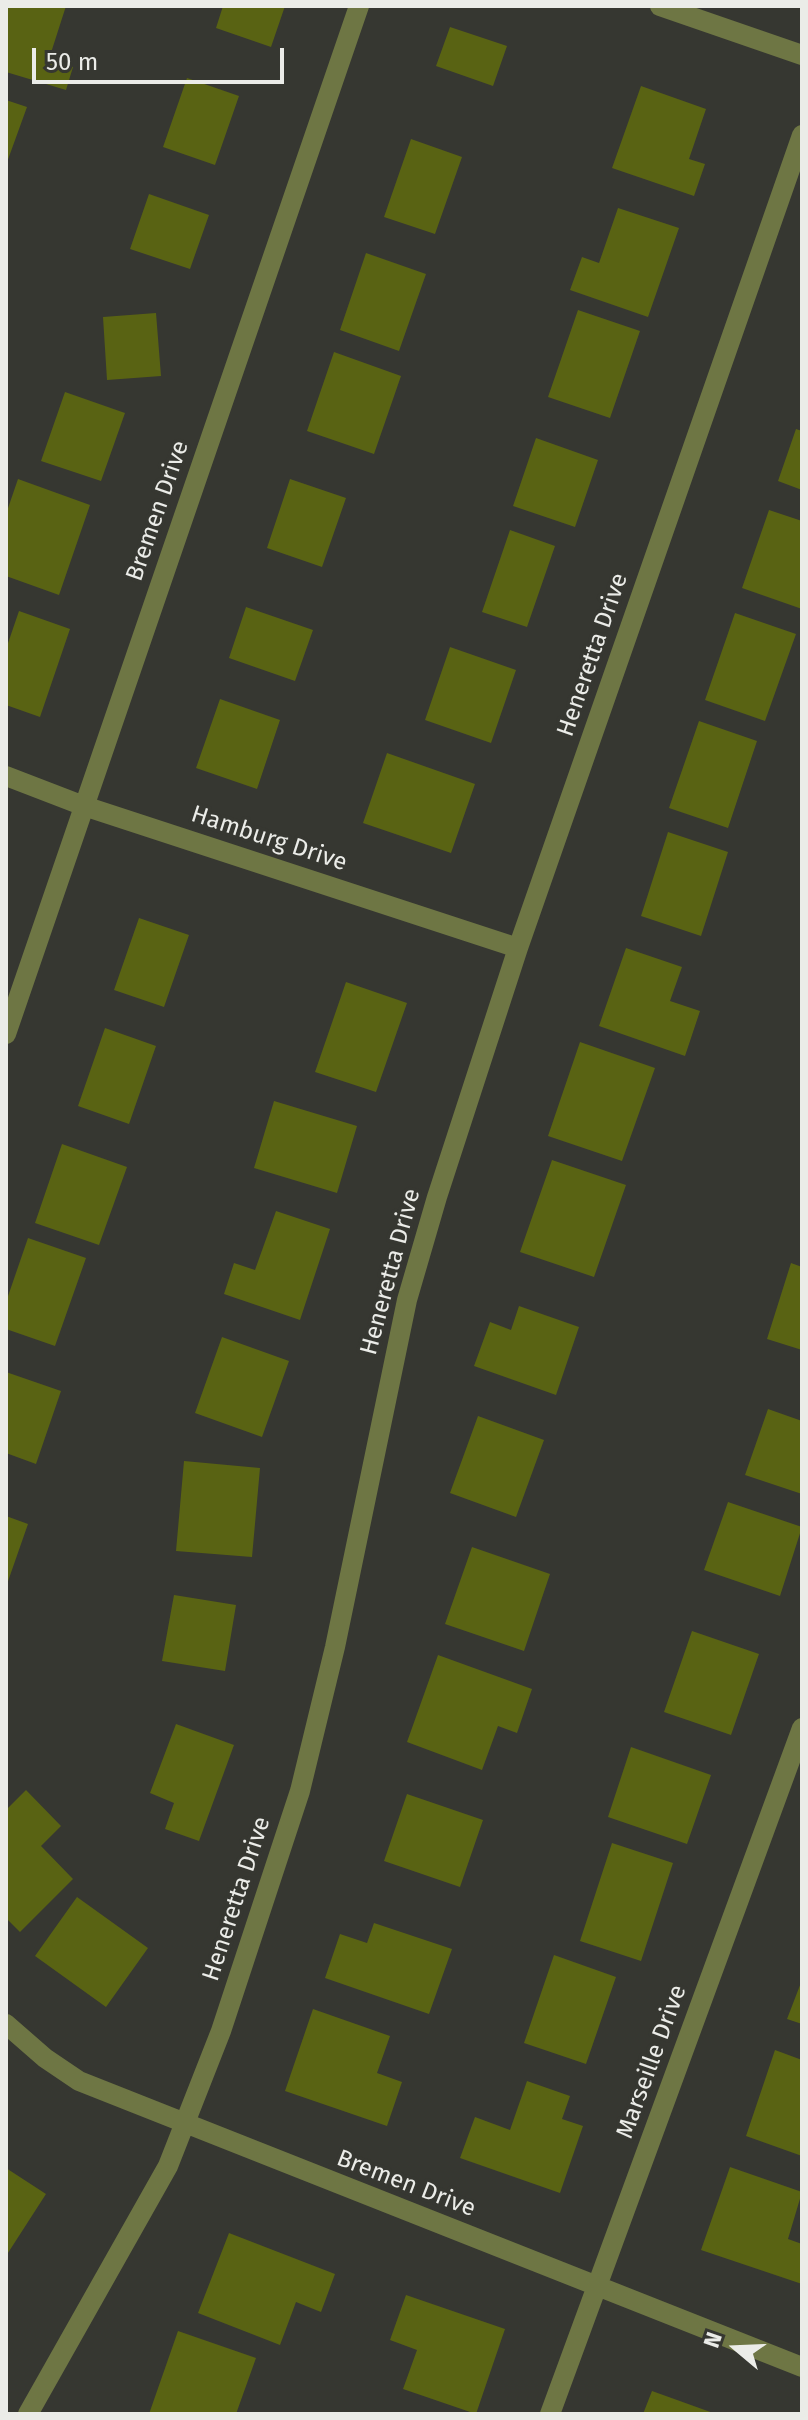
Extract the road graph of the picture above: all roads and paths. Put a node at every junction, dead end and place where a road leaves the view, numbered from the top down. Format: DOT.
graph roads {
  1 [pos="359,6"];
  2 [pos="660,6"];
  3 [pos="802,55"];
  4 [pos="802,135"];
  5 [pos="6,776"];
  6 [pos="84,806"];
  7 [pos="518,948"];
  8 [pos="6,1034"];
  9 [pos="802,1728"];
  10 [pos="6,2024"];
  11 [pos="184,2124"];
  12 [pos="598,2287"];
  13 [pos="802,2367"];
  14 [pos="28,2414"];
  15 [pos="550,2414"];
  1 -- 6 [label="street, Bremen Drive"];
  2 -- 3 [label="street"];
  4 -- 7 [label="street, Heneretta Drive"];
  5 -- 6 [label="street, Hamburg Drive"];
  6 -- 7 [label="street, Hamburg Drive"];
  6 -- 8 [label="street, Bremen Drive"];
  7 -- 11 [label="street, Heneretta Drive"];
  9 -- 12 [label="street, Marseille Drive"];
  10 -- 11 [label="street, Bremen Drive"];
  11 -- 12 [label="street, Bremen Drive"];
  11 -- 14 [label="street, Heneretta Drive"];
  12 -- 13 [label="street, Bremen Drive"];
  12 -- 15 [label="street, Marseille Drive"];
}
